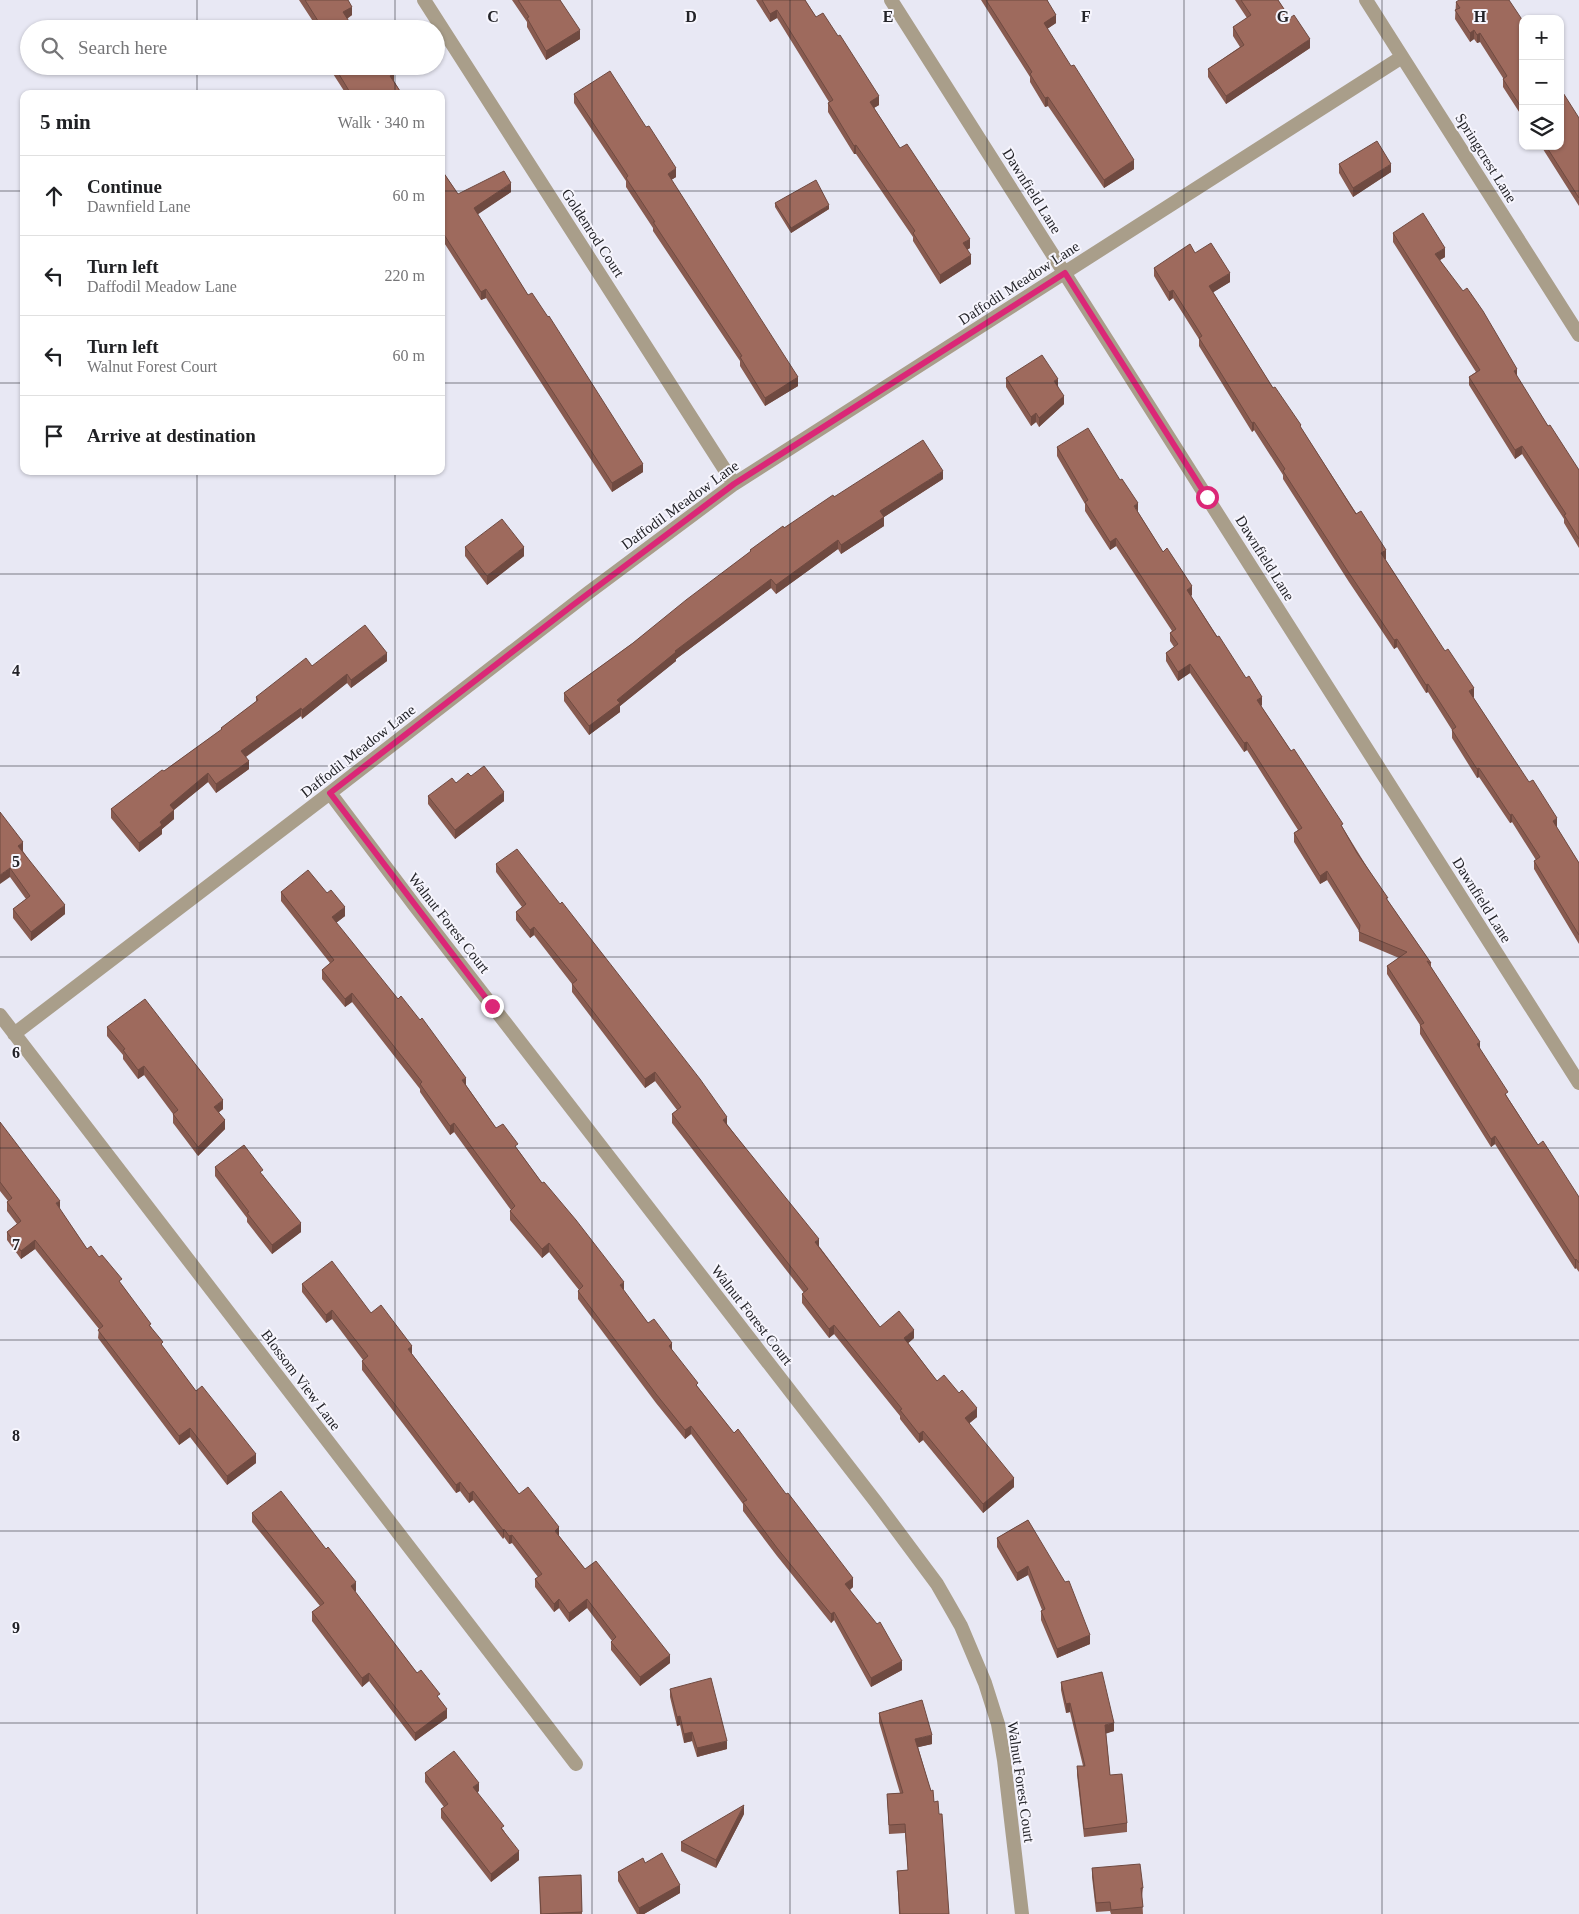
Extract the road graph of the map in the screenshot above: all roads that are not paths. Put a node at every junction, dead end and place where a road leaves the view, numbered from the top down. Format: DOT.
graph roads {
  1 [pos="424,0"];
  2 [pos="891,0"];
  3 [pos="1366,0"];
  4 [pos="437,20"];
  5 [pos="445,33"];
  6 [pos="1402,57"];
  7 [pos="1065,273"];
  8 [pos="1579,335"];
  9 [pos="734,484"];
  10 [pos="330,793"];
  11 [pos="0,1015"];
  12 [pos="14,1034"];
  13 [pos="1579,1083"];
  14 [pos="576,1764"];
  15 [pos="1022,1914"];
  1 -- 4 [label="street, Goldenrod Court"];
  2 -- 7 [label="street, Dawnfield Lane"];
  3 -- 6 [label="street, Springcrest Lane"];
  5 -- 9 [label="street, Goldenrod Court"];
  6 -- 7 [label="street, Daffodil Meadow Lane"];
  6 -- 8 [label="street, Springcrest Lane"];
  7 -- 9 [label="street, Daffodil Meadow Lane"];
  7 -- 13 [label="street, Dawnfield Lane"];
  9 -- 10 [label="street, Daffodil Meadow Lane"];
  10 -- 12 [label="street, Daffodil Meadow Lane"];
  10 -- 15 [label="street, Walnut Forest Court"];
  11 -- 12 [label="street, Blossom View Lane"];
  12 -- 14 [label="street, Blossom View Lane"];
}
